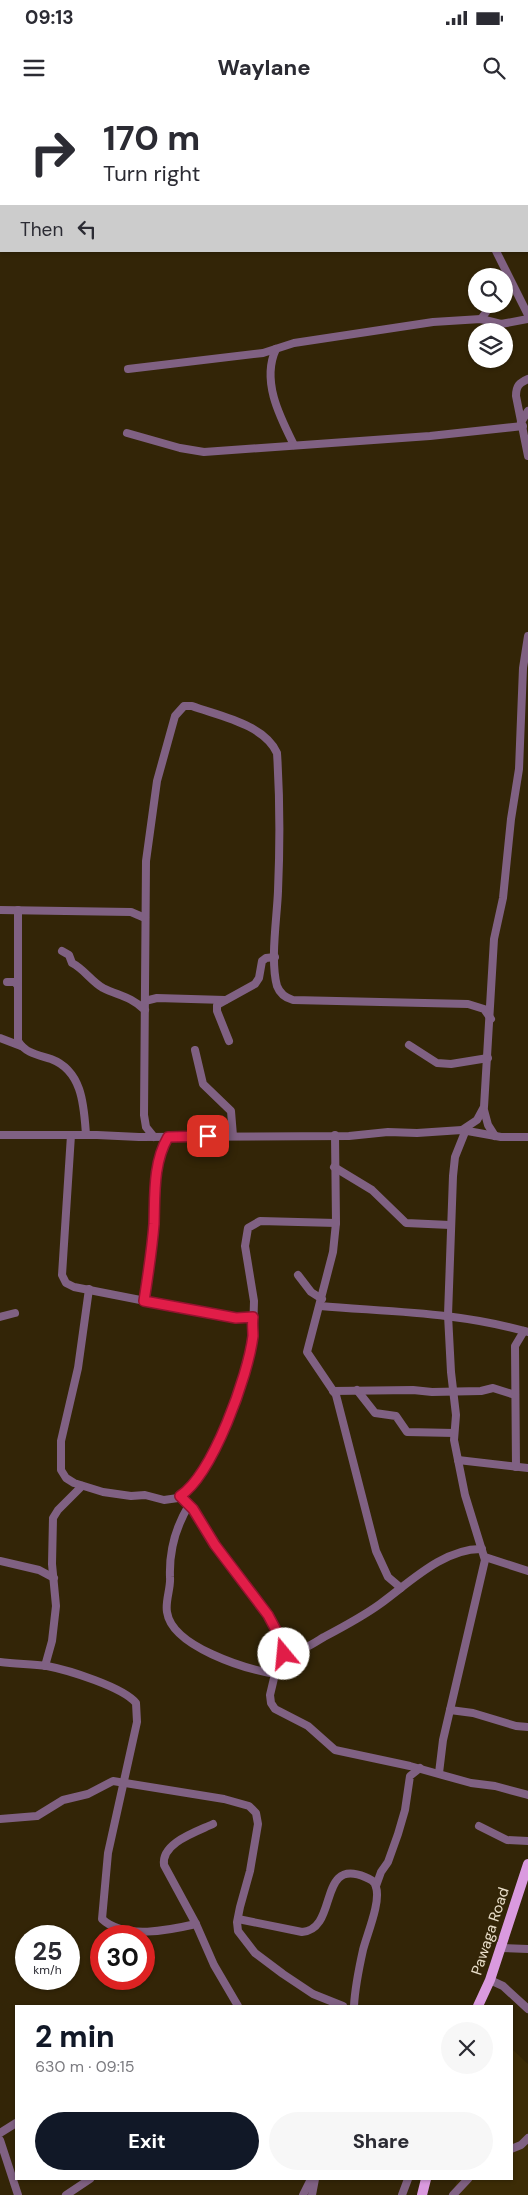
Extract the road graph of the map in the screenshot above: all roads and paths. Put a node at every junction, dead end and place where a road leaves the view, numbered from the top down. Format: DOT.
graph roads {
  1 [pos="497,252"];
  2 [pos="502,262"];
  3 [pos="502,268"];
  4 [pos="485,313"];
  5 [pos="528,317"];
  6 [pos="481,319"];
  7 [pos="276,349"];
  8 [pos="128,369"];
  9 [pos="528,379"];
  10 [pos="528,411"];
  11 [pos="522,424"];
  12 [pos="127,433"];
  13 [pos="527,438"];
  14 [pos="294,445"];
  15 [pos="528,456"];
  16 [pos="528,636"];
  17 [pos="0,910"];
  18 [pos="18,910"];
  19 [pos="144,918"];
  20 [pos="62,951"];
  21 [pos="275,957"];
  22 [pos="7,982"];
  23 [pos="18,986"];
  24 [pos="225,1000"];
  25 [pos="145,1005"];
  26 [pos="491,1019"];
  27 [pos="0,1038"];
  28 [pos="229,1041"];
  29 [pos="409,1045"];
  30 [pos="21,1046"];
  31 [pos="195,1050"];
  32 [pos="488,1058"];
  33 [pos="484,1110"];
  34 [pos="463,1131"];
  35 [pos="0,1135"];
  36 [pos="71,1135"];
  37 [pos="86,1135"];
  38 [pos="335,1135"];
  39 [pos="233,1136"];
  40 [pos="496,1136"];
  41 [pos="154,1137"];
  42 [pos="168,1137"];
  43 [pos="528,1137"];
  44 [pos="334,1167"];
  45 [pos="336,1223"];
  46 [pos="450,1225"];
  47 [pos="298,1275"];
  48 [pos="89,1289"];
  49 [pos="144,1301"];
  50 [pos="321,1303"];
  51 [pos="14,1313"];
  52 [pos="448,1315"];
  53 [pos="0,1317"];
  54 [pos="253,1317"];
  55 [pos="526,1331"];
  56 [pos="357,1390"];
  57 [pos="333,1391"];
  58 [pos="452,1391"];
  59 [pos="515,1395"];
  60 [pos="454,1433"];
  61 [pos="458,1460"];
  62 [pos="516,1467"];
  63 [pos="528,1468"];
  64 [pos="82,1486"];
  65 [pos="180,1496"];
  66 [pos="190,1505"];
  67 [pos="483,1553"];
  68 [pos="0,1561"];
  69 [pos="528,1571"];
  70 [pos="54,1578"];
  71 [pos="401,1588"];
  72 [pos="286,1649"];
  73 [pos="0,1662"];
  74 [pos="45,1666"];
  75 [pos="275,1674"];
  76 [pos="450,1710"];
  77 [pos="528,1727"];
  78 [pos="420,1768"];
  79 [pos="439,1773"];
  80 [pos="125,1782"];
  81 [pos="528,1795"];
  82 [pos="0,1819"];
  83 [pos="213,1824"];
  84 [pos="479,1826"];
  85 [pos="528,1842"];
  86 [pos="528,1864"];
  87 [pos="376,1886"];
  88 [pos="238,1919"];
  89 [pos="196,1924"];
  90 [pos="500,1948"];
  91 [pos="528,1949"];
  92 [pos="490,1980"];
  93 [pos="237,2005"];
  94 [pos="340,2005"];
  95 [pos="354,2005"];
  96 [pos="478,2005"];
  97 [pos="528,2009"];
  98 [pos="15,2124"];
  99 [pos="0,2133"];
  100 [pos="528,2138"];
  101 [pos="0,2140"];
  102 [pos="513,2148"];
  103 [pos="88,2180"];
  104 [pos="310,2180"];
  105 [pos="315,2180"];
  106 [pos="408,2180"];
  107 [pos="426,2180"];
  108 [pos="467,2180"];
  109 [pos="18,2195"];
  110 [pos="66,2195"];
  111 [pos="303,2195"];
  112 [pos="312,2195"];
  113 [pos="402,2195"];
  114 [pos="422,2195"];
  115 [pos="453,2195"];
  1 -- 2 [label="street"];
  2 -- 3 [label="street"];
  2 -- 5 [label="street"];
  4 -- 6 [label="street"];
  5 -- 6 [label="street"];
  6 -- 7 [label="street"];
  7 -- 8 [label="street"];
  7 -- 14 [label="street"];
  9 -- 11 [label="street"];
  10 -- 11 [label="street"];
  11 -- 13 [label="street"];
  11 -- 14 [label="street"];
  12 -- 14 [label="street"];
  13 -- 15 [label="street"];
  16 -- 26 [label="street"];
  17 -- 18 [label="street"];
  18 -- 19 [label="street"];
  18 -- 23 [label="street"];
  19 -- 21 [label="street"];
  19 -- 25 [label="street"];
  20 -- 25 [label="street"];
  21 -- 24 [label="street"];
  21 -- 26 [label="street"];
  22 -- 23 [label="street"];
  23 -- 30 [label="street"];
  24 -- 25 [label="street"];
  24 -- 28 [label="street"];
  25 -- 41 [label="street"];
  26 -- 32 [label="street"];
  27 -- 30 [label="street"];
  29 -- 32 [label="street"];
  30 -- 37 [label="street"];
  31 -- 39 [label="street"];
  32 -- 33 [label="street"];
  33 -- 34 [label="street"];
  33 -- 40 [label="street"];
  34 -- 38 [label="street"];
  34 -- 40 [label="street"];
  34 -- 46 [label="street"];
  35 -- 36 [label="street"];
  36 -- 37 [label="street"];
  36 -- 48 [label="street"];
  37 -- 41 [label="street"];
  38 -- 39 [label="street"];
  38 -- 44 [label="street"];
  39 -- 42 [label="street"];
  40 -- 43 [label="street"];
  41 -- 42 [label="street"];
  42 -- 49 [label="street"];
  44 -- 45 [label="street"];
  44 -- 46 [label="street"];
  45 -- 50 [label="street"];
  45 -- 54 [label="street"];
  46 -- 52 [label="street"];
  47 -- 50 [label="street"];
  48 -- 49 [label="street"];
  48 -- 64 [label="street"];
  49 -- 54 [label="street"];
  50 -- 52 [label="street"];
  50 -- 57 [label="street"];
  51 -- 53 [label="street"];
  52 -- 55 [label="street"];
  52 -- 58 [label="street"];
  54 -- 65 [label="street"];
  55 -- 59 [label="street"];
  56 -- 57 [label="street"];
  56 -- 58 [label="street"];
  56 -- 60 [label="street"];
  57 -- 71 [label="street"];
  58 -- 59 [label="street"];
  58 -- 60 [label="street"];
  59 -- 62 [label="street"];
  60 -- 61 [label="street"];
  61 -- 62 [label="street"];
  61 -- 67 [label="street"];
  62 -- 63 [label="street"];
  64 -- 65 [label="street"];
  64 -- 70 [label="street"];
  65 -- 66 [label="street"];
  66 -- 72 [label="street"];
  66 -- 75 [label="street"];
  67 -- 69 [label="street"];
  67 -- 71 [label="street"];
  67 -- 76 [label="street"];
  68 -- 70 [label="street"];
  70 -- 74 [label="street"];
  71 -- 72 [label="street"];
  72 -- 75 [label="street"];
  73 -- 74 [label="street"];
  74 -- 80 [label="street"];
  75 -- 78 [label="street"];
  76 -- 77 [label="street"];
  76 -- 79 [label="street"];
  78 -- 79 [label="street"];
  78 -- 87 [label="street"];
  79 -- 81 [label="street"];
  80 -- 82 [label="street"];
  80 -- 88 [label="street"];
  80 -- 89 [label="street"];
  83 -- 89 [label="street"];
  84 -- 85 [label="street"];
  86 -- 90 [label="main road, Pawaga Road"];
  87 -- 88 [label="street"];
  87 -- 95 [label="street"];
  88 -- 94 [label="street"];
  89 -- 93 [label="street"];
  90 -- 91 [label="street"];
  90 -- 92 [label="main road, Pawaga Road"];
  92 -- 96 [label="main road, Pawaga Road"];
  92 -- 97 [label="street"];
  98 -- 99 [label="street"];
  100 -- 102 [label="street"];
  101 -- 109 [label="street"];
  103 -- 110 [label="street"];
  104 -- 111 [label="street"];
  105 -- 112 [label="street"];
  106 -- 113 [label="street"];
  107 -- 114 [label="main road"];
  108 -- 115 [label="street"];
}
